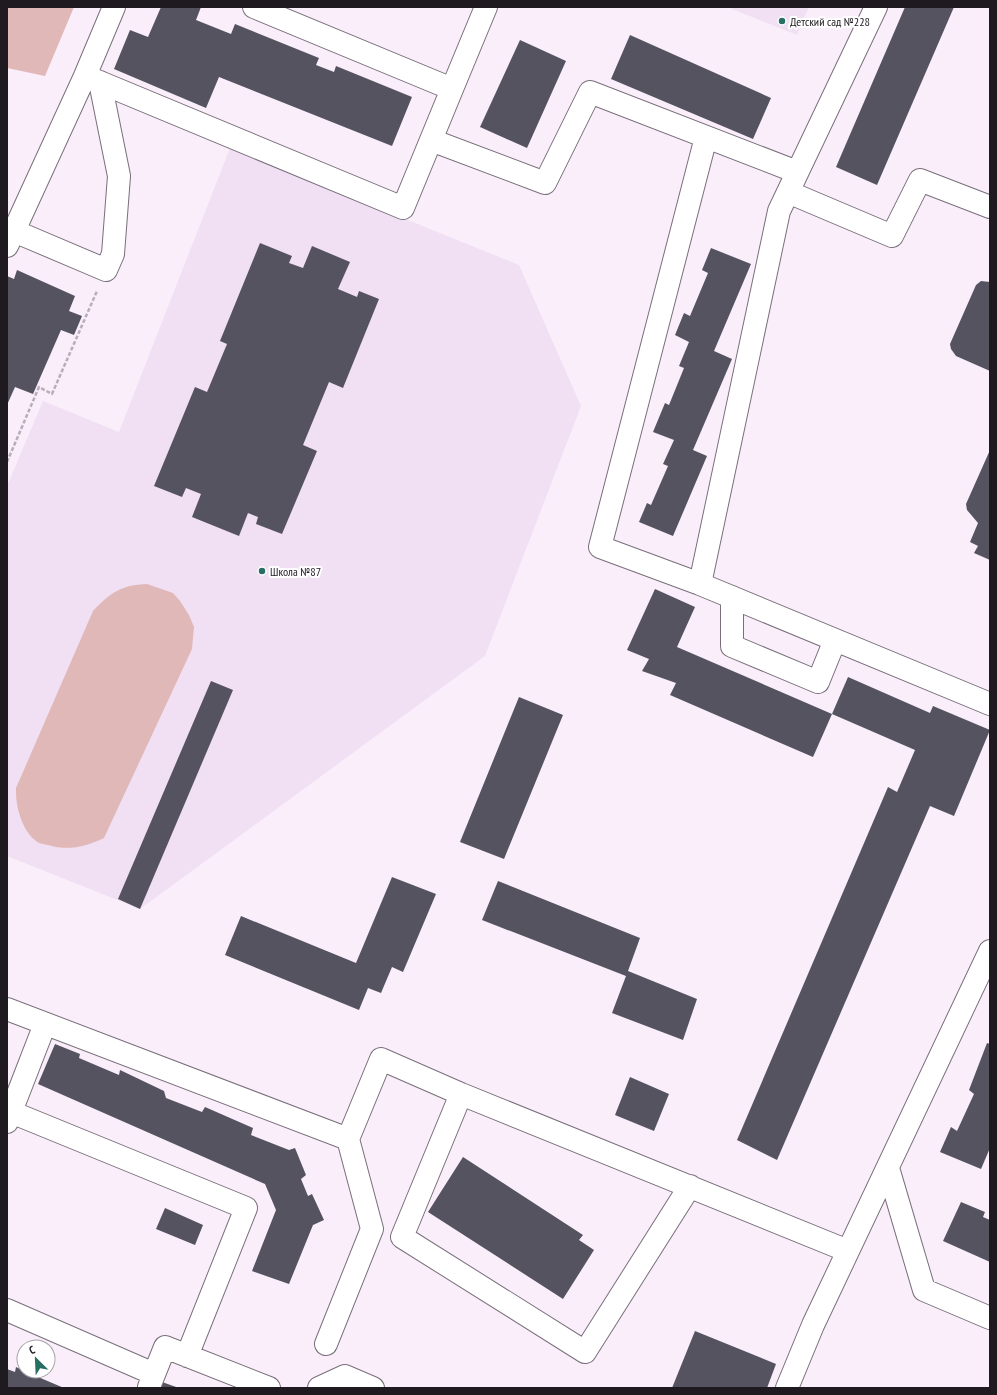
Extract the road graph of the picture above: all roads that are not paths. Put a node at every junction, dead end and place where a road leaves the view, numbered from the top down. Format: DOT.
graph roads {
  1 [pos="114,7"];
  2 [pos="254,7"];
  3 [pos="486,7"];
  4 [pos="876,7"];
  5 [pos="92,79"];
  6 [pos="452,89"];
  7 [pos="706,137"];
  8 [pos="431,140"];
  9 [pos="797,172"];
  10 [pos="788,192"];
  11 [pos="990,207"];
  12 [pos="10,238"];
  13 [pos="700,584"];
  14 [pos="732,597"];
  15 [pos="836,640"];
  16 [pos="990,704"];
  17 [pos="990,951"];
  18 [pos="7,1009"];
  19 [pos="45,1024"];
  20 [pos="461,1094"];
  21 [pos="9,1117"];
  22 [pos="348,1139"];
  23 [pos="888,1168"];
  24 [pos="690,1186"];
  25 [pos="372,1229"];
  26 [pos="402,1237"];
  27 [pos="848,1251"];
  28 [pos="7,1310"];
  29 [pos="990,1318"];
  30 [pos="326,1344"];
  31 [pos="187,1356"];
  32 [pos="151,1381"];
  33 [pos="269,1388"];
  34 [pos="319,1388"];
  35 [pos="373,1388"];
  36 [pos="787,1388"];
  1 -- 5 [label="street"];
  2 -- 6 [label="street"];
  3 -- 6 [label="street"];
  4 -- 9 [label="street"];
  5 -- 8 [label="street"];
  5 -- 12 [label="street"];
  5 -- 12 [label="street"];
  6 -- 8 [label="street"];
  7 -- 8 [label="street"];
  7 -- 9 [label="street"];
  7 -- 13 [label="street"];
  9 -- 10 [label="street"];
  10 -- 11 [label="street"];
  10 -- 13 [label="street"];
  13 -- 14 [label="street"];
  14 -- 15 [label="street"];
  14 -- 15 [label="street"];
  15 -- 16 [label="street"];
  17 -- 23 [label="street"];
  18 -- 19 [label="street"];
  19 -- 21 [label="street"];
  19 -- 22 [label="street"];
  20 -- 22 [label="street"];
  20 -- 24 [label="street"];
  20 -- 26 [label="street"];
  21 -- 31 [label="street"];
  22 -- 25 [label="street"];
  23 -- 27 [label="street"];
  23 -- 29 [label="street"];
  24 -- 26 [label="street"];
  24 -- 27 [label="street"];
  25 -- 26 [label="street"];
  25 -- 30 [label="street"];
  27 -- 36 [label="street"];
  28 -- 32 [label="street"];
  31 -- 32 [label="street"];
  31 -- 33 [label="street"];
  34 -- 35 [label="street"];
}
